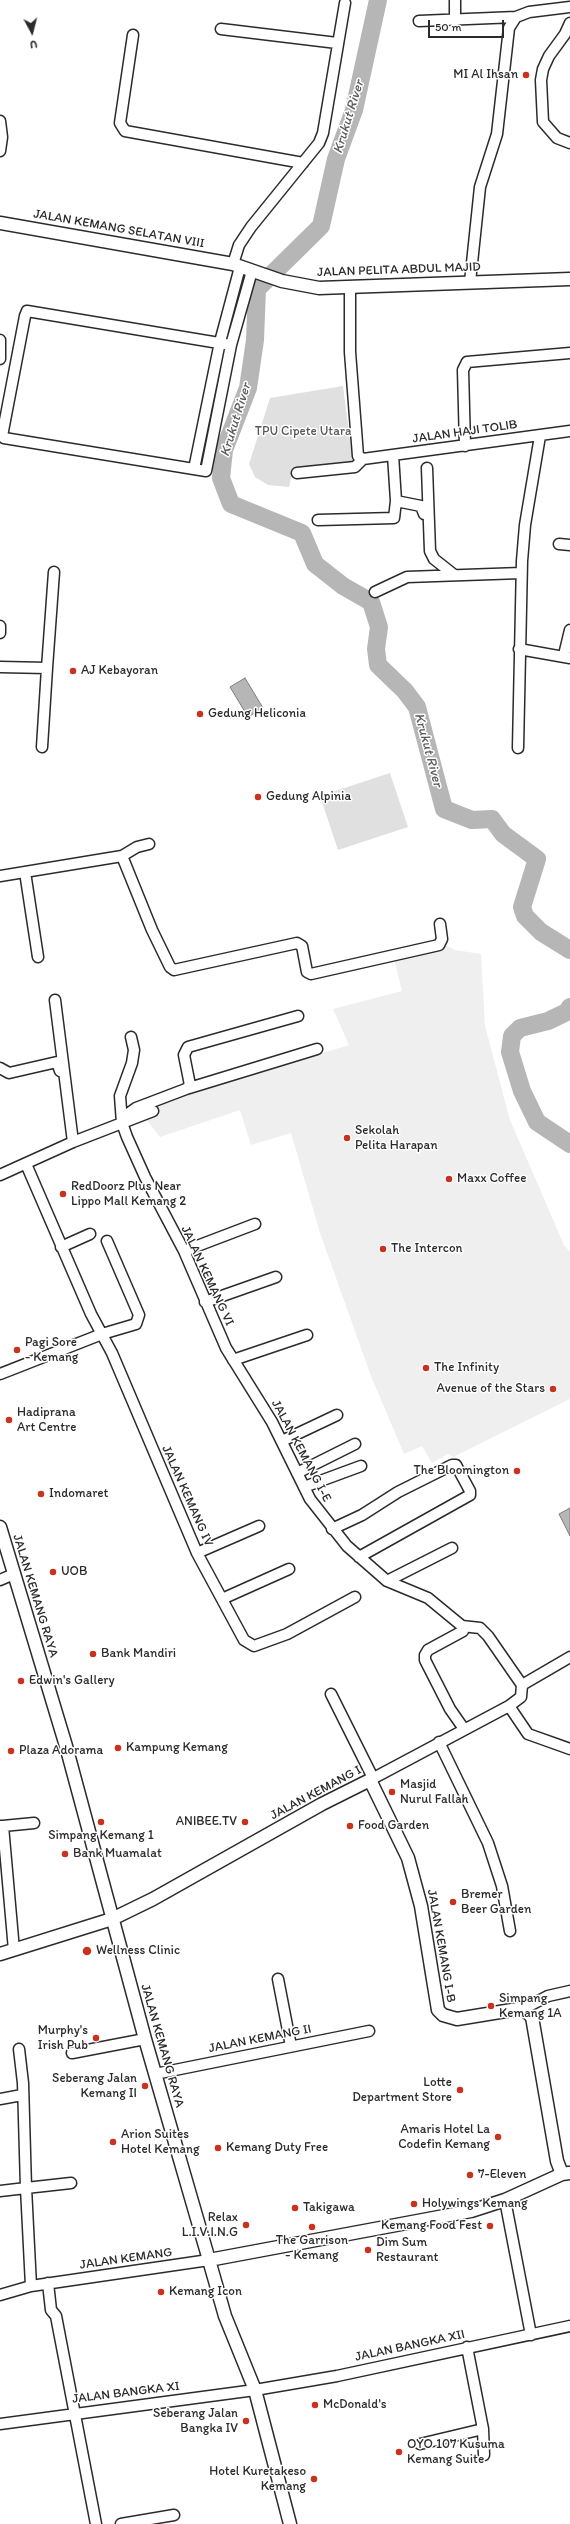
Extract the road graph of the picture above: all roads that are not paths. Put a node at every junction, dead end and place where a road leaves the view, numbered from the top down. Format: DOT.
graph roads {
  1 [pos="455,0"];
  2 [pos="344,3"];
  3 [pos="570,7"];
  4 [pos="516,17"];
  5 [pos="419,21"];
  6 [pos="455,21"];
  7 [pos="570,23"];
  8 [pos="221,29"];
  9 [pos="133,35"];
  10 [pos="337,43"];
  11 [pos="0,121"];
  12 [pos="570,143"];
  13 [pos="0,151"];
  14 [pos="303,163"];
  15 [pos="0,224"];
  16 [pos="236,265"];
  17 [pos="253,272"];
  18 [pos="570,279"];
  19 [pos="470,282"];
  20 [pos="350,288"];
  21 [pos="0,340"];
  22 [pos="220,342"];
  23 [pos="231,345"];
  24 [pos="570,353"];
  25 [pos="0,359"];
  26 [pos="570,431"];
  27 [pos="540,436"];
  28 [pos="465,446"];
  29 [pos="393,455"];
  30 [pos="363,459"];
  31 [pos="427,468"];
  32 [pos="194,469"];
  33 [pos="298,473"];
  34 [pos="396,501"];
  35 [pos="424,514"];
  36 [pos="318,520"];
  37 [pos="559,544"];
  38 [pos="570,545"];
  39 [pos="54,572"];
  40 [pos="521,573"];
  41 [pos="454,574"];
  42 [pos="375,592"];
  43 [pos="0,626"];
  44 [pos="570,630"];
  45 [pos="0,633"];
  46 [pos="519,649"];
  47 [pos="567,657"];
  48 [pos="0,667"];
  49 [pos="47,668"];
  50 [pos="42,747"];
  51 [pos="518,748"];
  52 [pos="149,844"];
  53 [pos="122,856"];
  54 [pos="25,872"];
  55 [pos="0,876"];
  56 [pos="440,924"];
  57 [pos="38,957"];
  58 [pos="55,1000"];
  59 [pos="298,1016"];
  60 [pos="132,1037"];
  61 [pos="317,1048"];
  62 [pos="0,1068"];
  63 [pos="186,1089"];
  64 [pos="153,1111"];
  65 [pos="122,1120"];
  66 [pos="73,1142"];
  67 [pos="26,1164"];
  68 [pos="0,1175"];
  69 [pos="255,1224"];
  70 [pos="90,1234"];
  71 [pos="107,1241"];
  72 [pos="61,1247"];
  73 [pos="184,1251"];
  74 [pos="276,1277"];
  75 [pos="205,1302"];
  76 [pos="102,1334"];
  77 [pos="307,1335"];
  78 [pos="233,1360"];
  79 [pos="242,1373"];
  80 [pos="0,1374"];
  81 [pos="337,1415"];
  82 [pos="282,1441"];
  83 [pos="355,1444"];
  84 [pos="361,1466"];
  85 [pos="297,1473"];
  86 [pos="304,1487"];
  87 [pos="259,1526"];
  88 [pos="0,1528"];
  89 [pos="332,1530"];
  90 [pos="452,1548"];
  91 [pos="197,1553"];
  92 [pos="360,1557"];
  93 [pos="289,1569"];
  94 [pos="14,1574"];
  95 [pos="0,1580"];
  96 [pos="387,1581"];
  97 [pos="355,1597"];
  98 [pos="222,1599"];
  99 [pos="463,1631"];
  100 [pos="570,1657"];
  101 [pos="522,1685"];
  102 [pos="331,1694"];
  103 [pos="509,1706"];
  104 [pos="464,1729"];
  105 [pos="439,1742"];
  106 [pos="570,1749"];
  107 [pos="371,1779"];
  108 [pos="34,1824"];
  109 [pos="2,1826"];
  110 [pos="112,1919"];
  111 [pos="510,1931"];
  112 [pos="14,1950"];
  113 [pos="0,1954"];
  114 [pos="278,1979"];
  115 [pos="570,1991"];
  116 [pos="523,2009"];
  117 [pos="369,2031"];
  118 [pos="145,2039"];
  119 [pos="291,2046"];
  120 [pos="19,2049"];
  121 [pos="72,2053"];
  122 [pos="156,2074"];
  123 [pos="22,2095"];
  124 [pos="0,2099"];
  125 [pos="566,2174"];
  126 [pos="71,2183"];
  127 [pos="26,2188"];
  128 [pos="0,2191"];
  129 [pos="505,2200"];
  130 [pos="209,2260"];
  131 [pos="48,2283"];
  132 [pos="31,2286"];
  133 [pos="0,2295"];
  134 [pos="570,2326"];
  135 [pos="531,2335"];
  136 [pos="467,2346"];
  137 [pos="255,2390"];
  138 [pos="74,2413"];
  139 [pos="0,2424"];
  140 [pos="483,2429"];
  141 [pos="420,2444"];
  142 [pos="484,2455"];
  143 [pos="174,2516"];
  144 [pos="96,2524"];
  145 [pos="121,2524"];
  146 [pos="290,2524"];
  1 -- 6 [label="street"];
  2 -- 10 [label="street"];
  3 -- 4 [label="street"];
  4 -- 6 [label="street"];
  4 -- 19 [label="street"];
  5 -- 6 [label="street"];
  7 -- 12 [label="street"];
  8 -- 10 [label="street"];
  9 -- 14 [label="street"];
  10 -- 14 [label="street"];
  11 -- 13 [label="street"];
  14 -- 16 [label="street"];
  15 -- 16 [label="street, JALAN KEMANG SELATAN VIII"];
  16 -- 17 [label="street, JALAN PELITA ABDUL MAJID"];
  16 -- 22 [label="street"];
  17 -- 20 [label="street, JALAN PELITA ABDUL MAJID"];
  17 -- 23 [label="street"];
  18 -- 19 [label="street, JALAN PELITA ABDUL MAJID"];
  19 -- 20 [label="street, JALAN PELITA ABDUL MAJID"];
  20 -- 30 [label="street"];
  21 -- 25 [label="street"];
  22 -- 23 [label="street"];
  22 -- 32 [label="street"];
  22 -- 32 [label="street"];
  23 -- 32 [label="street"];
  24 -- 28 [label="street"];
  26 -- 27 [label="street, JALAN HAJI TOLIB"];
  27 -- 28 [label="street, JALAN HAJI TOLIB"];
  27 -- 40 [label="street"];
  28 -- 29 [label="street, JALAN HAJI TOLIB"];
  29 -- 30 [label="street, JALAN HAJI TOLIB"];
  29 -- 34 [label="street"];
  30 -- 33 [label="street"];
  31 -- 41 [label="street"];
  34 -- 35 [label="street"];
  34 -- 36 [label="street"];
  37 -- 38 [label="street"];
  39 -- 49 [label="street"];
  40 -- 41 [label="street"];
  40 -- 46 [label="street"];
  41 -- 42 [label="street"];
  43 -- 45 [label="street"];
  44 -- 47 [label="street"];
  46 -- 47 [label="street"];
  46 -- 51 [label="street"];
  48 -- 49 [label="street"];
  49 -- 50 [label="street"];
  52 -- 53 [label="street"];
  53 -- 54 [label="street"];
  53 -- 56 [label="street"];
  54 -- 55 [label="street"];
  54 -- 57 [label="street"];
  58 -- 66 [label="street"];
  59 -- 63 [label="street"];
  60 -- 65 [label="street, JALAN KEMANG VI"];
  61 -- 63 [label="street"];
  62 -- 66 [label="street"];
  63 -- 65 [label="street"];
  64 -- 65 [label="street"];
  65 -- 66 [label="street"];
  65 -- 73 [label="street, JALAN KEMANG VI"];
  66 -- 67 [label="street"];
  67 -- 68 [label="street"];
  67 -- 72 [label="street, JALAN KEMANG IV"];
  69 -- 73 [label="street"];
  70 -- 72 [label="street"];
  71 -- 76 [label="street"];
  72 -- 76 [label="street, JALAN KEMANG IV"];
  73 -- 75 [label="street, JALAN KEMANG VI"];
  74 -- 75 [label="street"];
  75 -- 78 [label="street, JALAN KEMANG VI"];
  76 -- 80 [label="street"];
  76 -- 91 [label="street, JALAN KEMANG IV"];
  77 -- 78 [label="street"];
  78 -- 79 [label="street, JALAN KEMANG VI"];
  79 -- 82 [label="street, JALAN KEMANG I-E"];
  81 -- 82 [label="street"];
  82 -- 85 [label="street, JALAN KEMANG I-E"];
  83 -- 85 [label="street"];
  84 -- 86 [label="street"];
  85 -- 86 [label="street, JALAN KEMANG I-E"];
  86 -- 89 [label="street, JALAN KEMANG I-E"];
  87 -- 91 [label="street"];
  88 -- 94 [label="street, JALAN KEMANG RAYA"];
  89 -- 92 [label="street, JALAN KEMANG I-E"];
  89 -- 92 [label="street"];
  90 -- 96 [label="street"];
  91 -- 98 [label="street, JALAN KEMANG IV"];
  92 -- 96 [label="street, JALAN KEMANG I-E"];
  93 -- 98 [label="street"];
  94 -- 95 [label="street"];
  94 -- 110 [label="street, JALAN KEMANG RAYA"];
  96 -- 101 [label="street, JALAN KEMANG I-E"];
  97 -- 98 [label="street, JALAN KEMANG IV"];
  99 -- 104 [label="street"];
  100 -- 101 [label="street"];
  101 -- 103 [label="street, JALAN KEMANG I"];
  102 -- 107 [label="street"];
  103 -- 104 [label="street, JALAN KEMANG I"];
  103 -- 106 [label="street"];
  104 -- 105 [label="street, JALAN KEMANG I"];
  105 -- 107 [label="street, JALAN KEMANG I"];
  105 -- 111 [label="street"];
  107 -- 110 [label="street, JALAN KEMANG I"];
  107 -- 116 [label="street, JALAN KEMANG I-B"];
  108 -- 109 [label="street"];
  109 -- 112 [label="street"];
  110 -- 112 [label="street, JALAN KEMANG I"];
  110 -- 118 [label="street, JALAN KEMANG RAYA"];
  112 -- 113 [label="street, JALAN KEMANG I"];
  114 -- 119 [label="street"];
  115 -- 116 [label="street"];
  116 -- 125 [label="street"];
  117 -- 119 [label="street, JALAN KEMANG II"];
  118 -- 121 [label="street"];
  118 -- 122 [label="street, JALAN KEMANG RAYA"];
  119 -- 122 [label="street, JALAN KEMANG II"];
  120 -- 123 [label="street"];
  122 -- 130 [label="street, JALAN KEMANG RAYA"];
  123 -- 124 [label="street"];
  123 -- 127 [label="street"];
  125 -- 129 [label="street"];
  126 -- 127 [label="street"];
  127 -- 128 [label="street"];
  127 -- 132 [label="street"];
  129 -- 130 [label="street"];
  129 -- 135 [label="street"];
  130 -- 131 [label="street, JALAN KEMANG"];
  130 -- 137 [label="street, JALAN KEMANG RAYA"];
  131 -- 132 [label="street, JALAN KEMANG"];
  131 -- 138 [label="street"];
  132 -- 133 [label="street, JALAN KEMANG"];
  134 -- 135 [label="street, JALAN BANGKA XII"];
  135 -- 136 [label="street, JALAN BANGKA XII"];
  136 -- 137 [label="street, JALAN BANGKA XII"];
  136 -- 140 [label="street"];
  137 -- 138 [label="street, JALAN BANGKA XI"];
  137 -- 146 [label="street, JALAN KEMANG RAYA"];
  138 -- 139 [label="street, JALAN BANGKA XI"];
  138 -- 144 [label="street"];
  140 -- 141 [label="street"];
  140 -- 142 [label="street"];
  143 -- 145 [label="street"];
}
